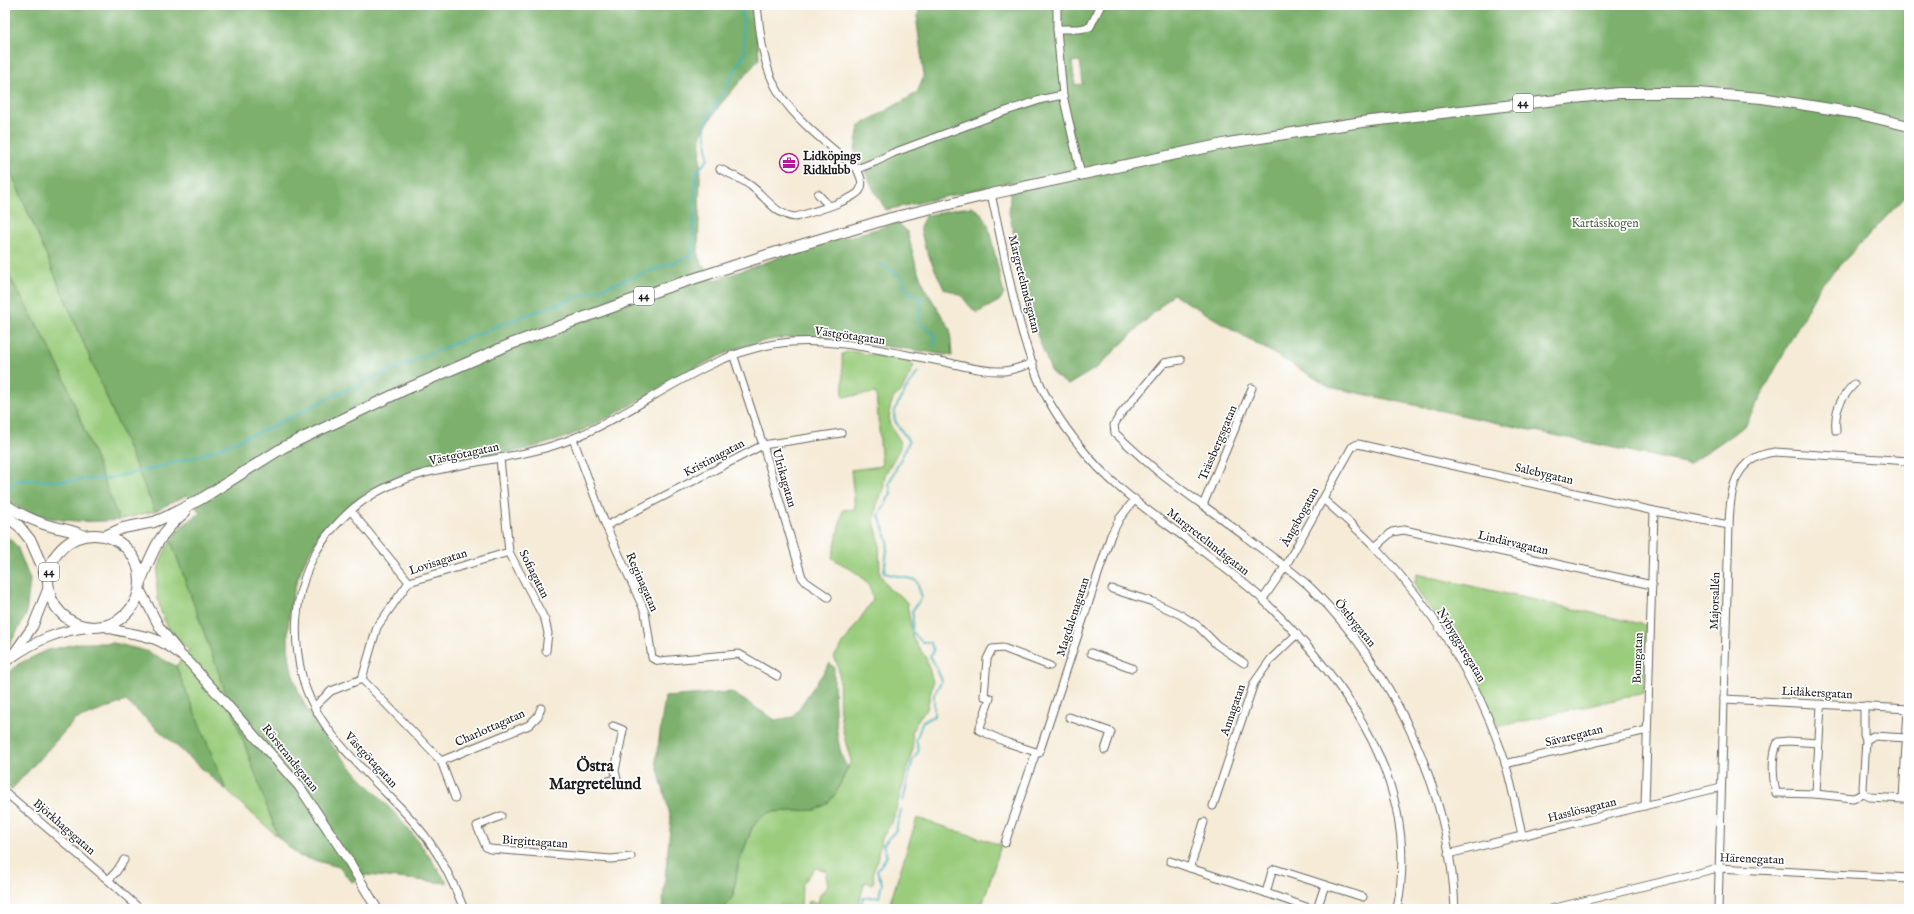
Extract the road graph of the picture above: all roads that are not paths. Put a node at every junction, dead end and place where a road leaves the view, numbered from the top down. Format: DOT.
graph roads {
  1 [pos="757,5"];
  2 [pos="1057,5"];
  3 [pos="1101,5"];
  4 [pos="1057,29"];
  5 [pos="1063,96"];
  6 [pos="1909,126"];
  7 [pos="720,169"];
  8 [pos="857,169"];
  9 [pos="1081,175"];
  10 [pos="818,194"];
  11 [pos="991,194"];
  12 [pos="829,206"];
  13 [pos="733,354"];
  14 [pos="1181,360"];
  15 [pos="1033,363"];
  16 [pos="1854,384"];
  17 [pos="1252,388"];
  18 [pos="1836,432"];
  19 [pos="841,433"];
  20 [pos="573,439"];
  21 [pos="763,445"];
  22 [pos="1355,445"];
  23 [pos="500,458"];
  24 [pos="1909,461"];
  25 [pos="201,499"];
  26 [pos="1134,499"];
  27 [pos="1323,499"];
  28 [pos="5,504"];
  29 [pos="1204,505"];
  30 [pos="351,511"];
  31 [pos="1654,511"];
  32 [pos="5,515"];
  33 [pos="1729,525"];
  34 [pos="606,526"];
  35 [pos="84,536"];
  36 [pos="105,536"];
  37 [pos="1375,547"];
  38 [pos="509,552"];
  39 [pos="1285,567"];
  40 [pos="409,582"];
  41 [pos="48,583"];
  42 [pos="140,585"];
  43 [pos="1652,585"];
  44 [pos="1112,589"];
  45 [pos="828,597"];
  46 [pos="1263,599"];
  47 [pos="104,626"];
  48 [pos="92,627"];
  49 [pos="1297,634"];
  50 [pos="546,651"];
  51 [pos="1091,653"];
  52 [pos="181,655"];
  53 [pos="6,661"];
  54 [pos="1244,663"];
  55 [pos="1050,666"];
  56 [pos="1132,668"];
  57 [pos="777,676"];
  58 [pos="362,679"];
  59 [pos="1724,699"];
  60 [pos="1821,704"];
  61 [pos="1864,706"];
  62 [pos="314,707"];
  63 [pos="541,708"];
  64 [pos="1909,709"];
  65 [pos="1069,717"];
  66 [pos="613,726"];
  67 [pos="1647,730"];
  68 [pos="1907,738"];
  69 [pos="1866,740"];
  70 [pos="1819,743"];
  71 [pos="1039,750"];
  72 [pos="1104,750"];
  73 [pos="441,761"];
  74 [pos="1505,764"];
  75 [pos="604,782"];
  76 [pos="1721,787"];
  77 [pos="5,792"];
  78 [pos="1815,794"];
  79 [pos="1864,794"];
  80 [pos="456,798"];
  81 [pos="1906,799"];
  82 [pos="1213,806"];
  83 [pos="1645,806"];
  84 [pos="502,816"];
  85 [pos="1204,822"];
  86 [pos="1522,836"];
  87 [pos="1005,843"];
  88 [pos="1448,854"];
  89 [pos="631,857"];
  90 [pos="124,860"];
  91 [pos="1170,861"];
  92 [pos="1190,868"];
  93 [pos="1718,868"];
  94 [pos="1909,878"];
  95 [pos="108,880"];
  96 [pos="1325,885"];
  97 [pos="1266,893"];
  98 [pos="1363,897"];
  99 [pos="140,909"];
  100 [pos="377,909"];
  101 [pos="464,909"];
  102 [pos="1312,909"];
  103 [pos="1317,909"];
  104 [pos="1397,909"];
  105 [pos="1455,909"];
  106 [pos="1551,909"];
  107 [pos="1718,909"];
  1 -- 8 [label="street"];
  2 -- 4 [label="street"];
  3 -- 4 [label="street"];
  4 -- 5 [label="street"];
  5 -- 8 [label="street"];
  5 -- 9 [label="street"];
  6 -- 9 [label="main road, 44"];
  7 -- 12 [label="street"];
  8 -- 12 [label="street"];
  9 -- 11 [label="main road, 44"];
  10 -- 12 [label="street"];
  11 -- 15 [label="street, Margretelundsgatan"];
  11 -- 25 [label="main road, 44"];
  13 -- 15 [label="street, Västgötagatan"];
  13 -- 20 [label="street, Västgötagatan"];
  13 -- 21 [label="street, Ulrikagatan"];
  14 -- 29 [label="street, Östbygatan"];
  15 -- 26 [label="street, Margretelundsgatan"];
  16 -- 18 [label="street"];
  17 -- 29 [label="street, Trässbergsgatan"];
  19 -- 21 [label="street, Kristinagatan"];
  20 -- 23 [label="street, Västgötagatan"];
  20 -- 34 [label="street, Reginagatan"];
  21 -- 34 [label="street, Kristinagatan"];
  21 -- 45 [label="street, Ulrikagatan"];
  22 -- 27 [label="street, Ängsbogatan"];
  22 -- 31 [label="street, Salebygatan"];
  23 -- 30 [label="street, Västgötagatan"];
  23 -- 38 [label="street, Sofiagatan"];
  24 -- 33 [label="street, Majorsallén"];
  25 -- 36 [label="main road, 44"];
  25 -- 42 [label="main road, 44"];
  26 -- 46 [label="street, Margretelundsgatan"];
  26 -- 71 [label="street, Magdalenagatan"];
  27 -- 37 [label="street, Nybyggaregatan"];
  27 -- 39 [label="street, Ängsbogatan"];
  28 -- 35 [label="main road, 44"];
  29 -- 39 [label="street, Östbygatan"];
  30 -- 40 [label="street"];
  30 -- 62 [label="street, Västgötagatan"];
  31 -- 33 [label="street, Salebygatan"];
  31 -- 43 [label="street, Bomgatan"];
  32 -- 41 [label="main road, 44"];
  33 -- 59 [label="street, Majorsallén"];
  34 -- 57 [label="street, Reginagatan"];
  35 -- 36 [label="main road, 44"];
  35 -- 41 [label="main road, 44"];
  36 -- 42 [label="main road, 44"];
  37 -- 43 [label="street, Lindärvagatan"];
  37 -- 74 [label="street, Nybyggaregatan"];
  38 -- 40 [label="street, Lovisagatan"];
  38 -- 50 [label="street, Sofiagatan"];
  39 -- 46 [label="street, Ängsbogatan"];
  39 -- 88 [label="street, Östbygatan"];
  40 -- 58 [label="street, Lovisagatan"];
  41 -- 48 [label="main road, 44"];
  41 -- 53 [label="main road"];
  42 -- 47 [label="main road, 44"];
  42 -- 52 [label="main road, Rörstrandsgatan"];
  43 -- 67 [label="street, Bomgatan"];
  44 -- 54 [label="street"];
  46 -- 49 [label="street, Margretelundsgatan"];
  47 -- 48 [label="main road, 44"];
  47 -- 52 [label="main road, Rörstrandsgatan"];
  48 -- 53 [label="main road"];
  49 -- 82 [label="street, Annagatan"];
  49 -- 104 [label="street, Margretelundsgatan"];
  51 -- 56 [label="street"];
  52 -- 100 [label="main road, Rörstrandsgatan"];
  55 -- 71 [label="street"];
  58 -- 62 [label="street"];
  58 -- 73 [label="street"];
  59 -- 60 [label="street, Lidåkersgatan"];
  59 -- 76 [label="street, Majorsallén"];
  60 -- 61 [label="street, Lidåkersgatan"];
  60 -- 70 [label="street"];
  61 -- 64 [label="street, Lidåkersgatan"];
  61 -- 69 [label="street"];
  62 -- 101 [label="street, Västgötagatan"];
  63 -- 73 [label="street, Charlottagatan"];
  64 -- 68 [label="street"];
  65 -- 72 [label="street"];
  66 -- 75 [label="street"];
  67 -- 74 [label="street, Sävaregatan"];
  67 -- 83 [label="street, Bomgatan"];
  68 -- 69 [label="street"];
  68 -- 81 [label="street"];
  69 -- 79 [label="street"];
  70 -- 78 [label="street"];
  70 -- 78 [label="street"];
  71 -- 87 [label="street, Magdalenagatan"];
  73 -- 80 [label="street"];
  74 -- 86 [label="street, Nybyggaregatan"];
  76 -- 83 [label="street, Hasslösagatan"];
  76 -- 93 [label="street, Majorsallén"];
  77 -- 95 [label="street, Björkhagsgatan"];
  78 -- 79 [label="street"];
  79 -- 81 [label="street"];
  83 -- 86 [label="street, Hasslösagatan"];
  84 -- 89 [label="street, Birgittagatan"];
  85 -- 92 [label="street"];
  86 -- 88 [label="street, Hasslösagatan"];
  88 -- 105 [label="street, Östbygatan"];
  90 -- 95 [label="street"];
  91 -- 92 [label="street"];
  92 -- 97 [label="street"];
  93 -- 94 [label="street, Härenegatan"];
  93 -- 106 [label="street, Härenegatan"];
  93 -- 107 [label="street, Majorsallén"];
  95 -- 99 [label="street, Björkhagsgatan"];
  96 -- 97 [label="street"];
  96 -- 98 [label="street"];
  96 -- 103 [label="street"];
  97 -- 102 [label="street"];
}
